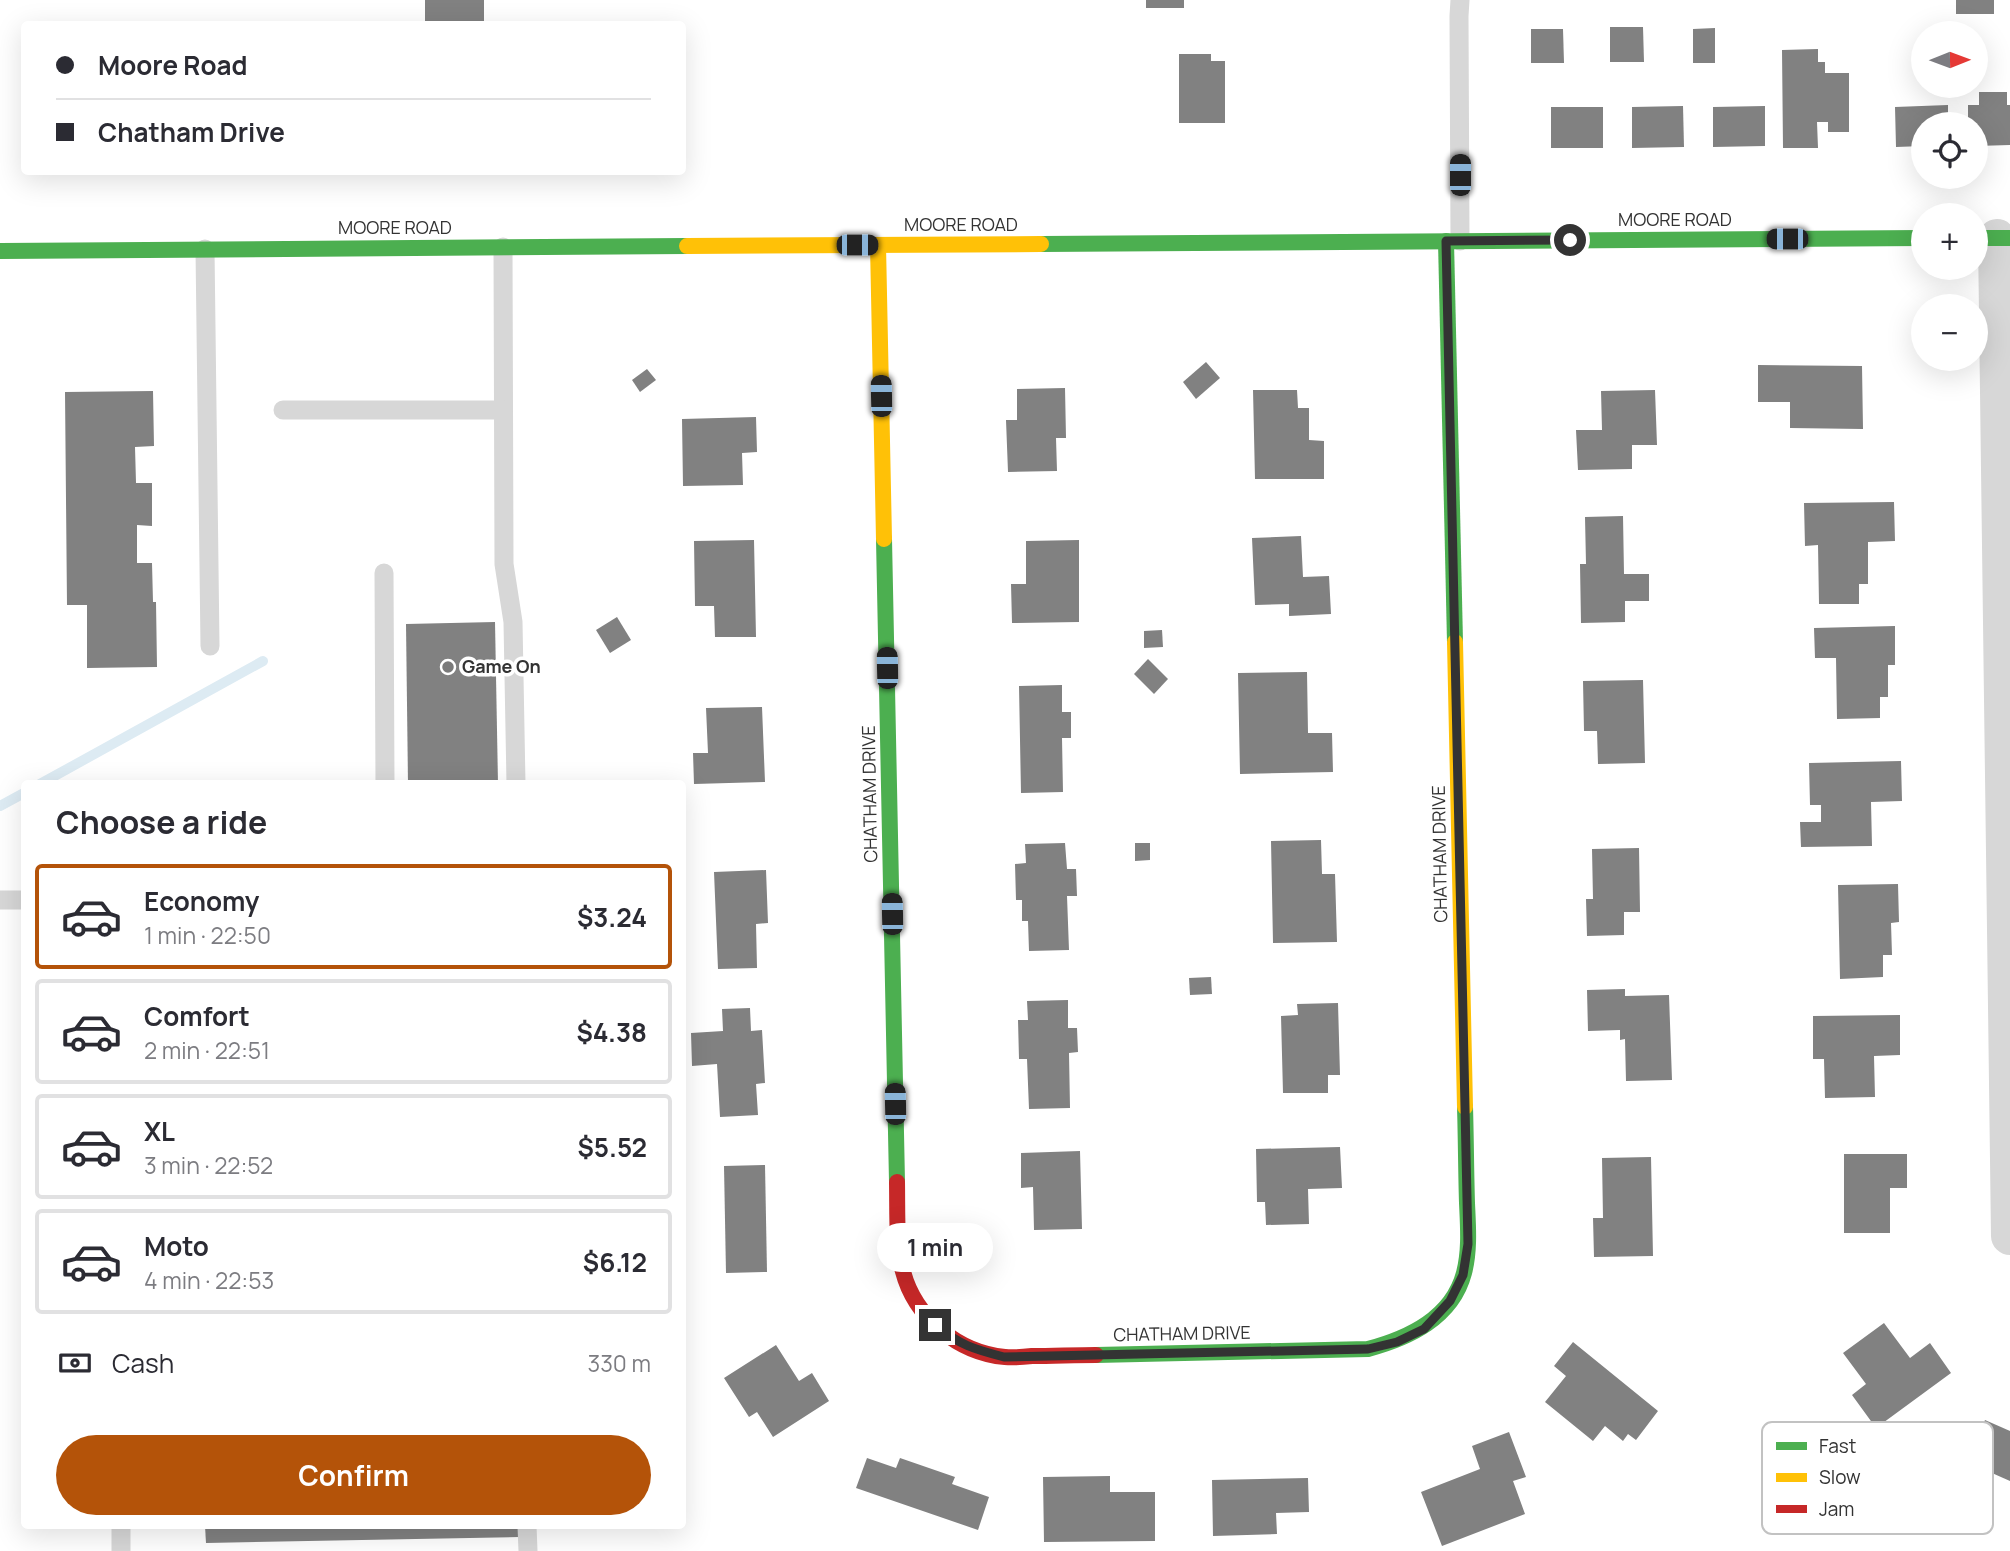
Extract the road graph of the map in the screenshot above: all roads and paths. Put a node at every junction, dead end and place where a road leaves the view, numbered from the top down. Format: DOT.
graph roads {
  1 [pos="1460,0"];
  2 [pos="1911,238"];
  3 [pos="1994,238"];
  4 [pos="1453,241"];
  5 [pos="878,245"];
  6 [pos="503,247"];
  7 [pos="205,249"];
  8 [pos="0,251"];
  9 [pos="283,410"];
  10 [pos="503,410"];
  11 [pos="384,573"];
  12 [pos="210,646"];
  13 [pos="385,780"];
  14 [pos="516,780"];
  15 [pos="0,900"];
  16 [pos="21,900"];
  17 [pos="2010,1236"];
  18 [pos="121,1529"];
  19 [pos="527,1529"];
  20 [pos="121,1551"];
  21 [pos="528,1551"];
  1 -- 4 [label="lane"];
  2 -- 4 [label="street, MOORE ROAD"];
  3 -- 17 [label="street"];
  4 -- 5 [label="street, MOORE ROAD"];
  4 -- 5 [label="street, CHATHAM DRIVE"];
  5 -- 6 [label="street, MOORE ROAD"];
  6 -- 7 [label="street, MOORE ROAD"];
  6 -- 10 [label="lane"];
  7 -- 8 [label="street, MOORE ROAD"];
  7 -- 12 [label="lane"];
  9 -- 10 [label="lane"];
  10 -- 14 [label="lane"];
  11 -- 13 [label="lane"];
  15 -- 16 [label="lane"];
  18 -- 20 [label="lane"];
  19 -- 21 [label="lane"];
}
